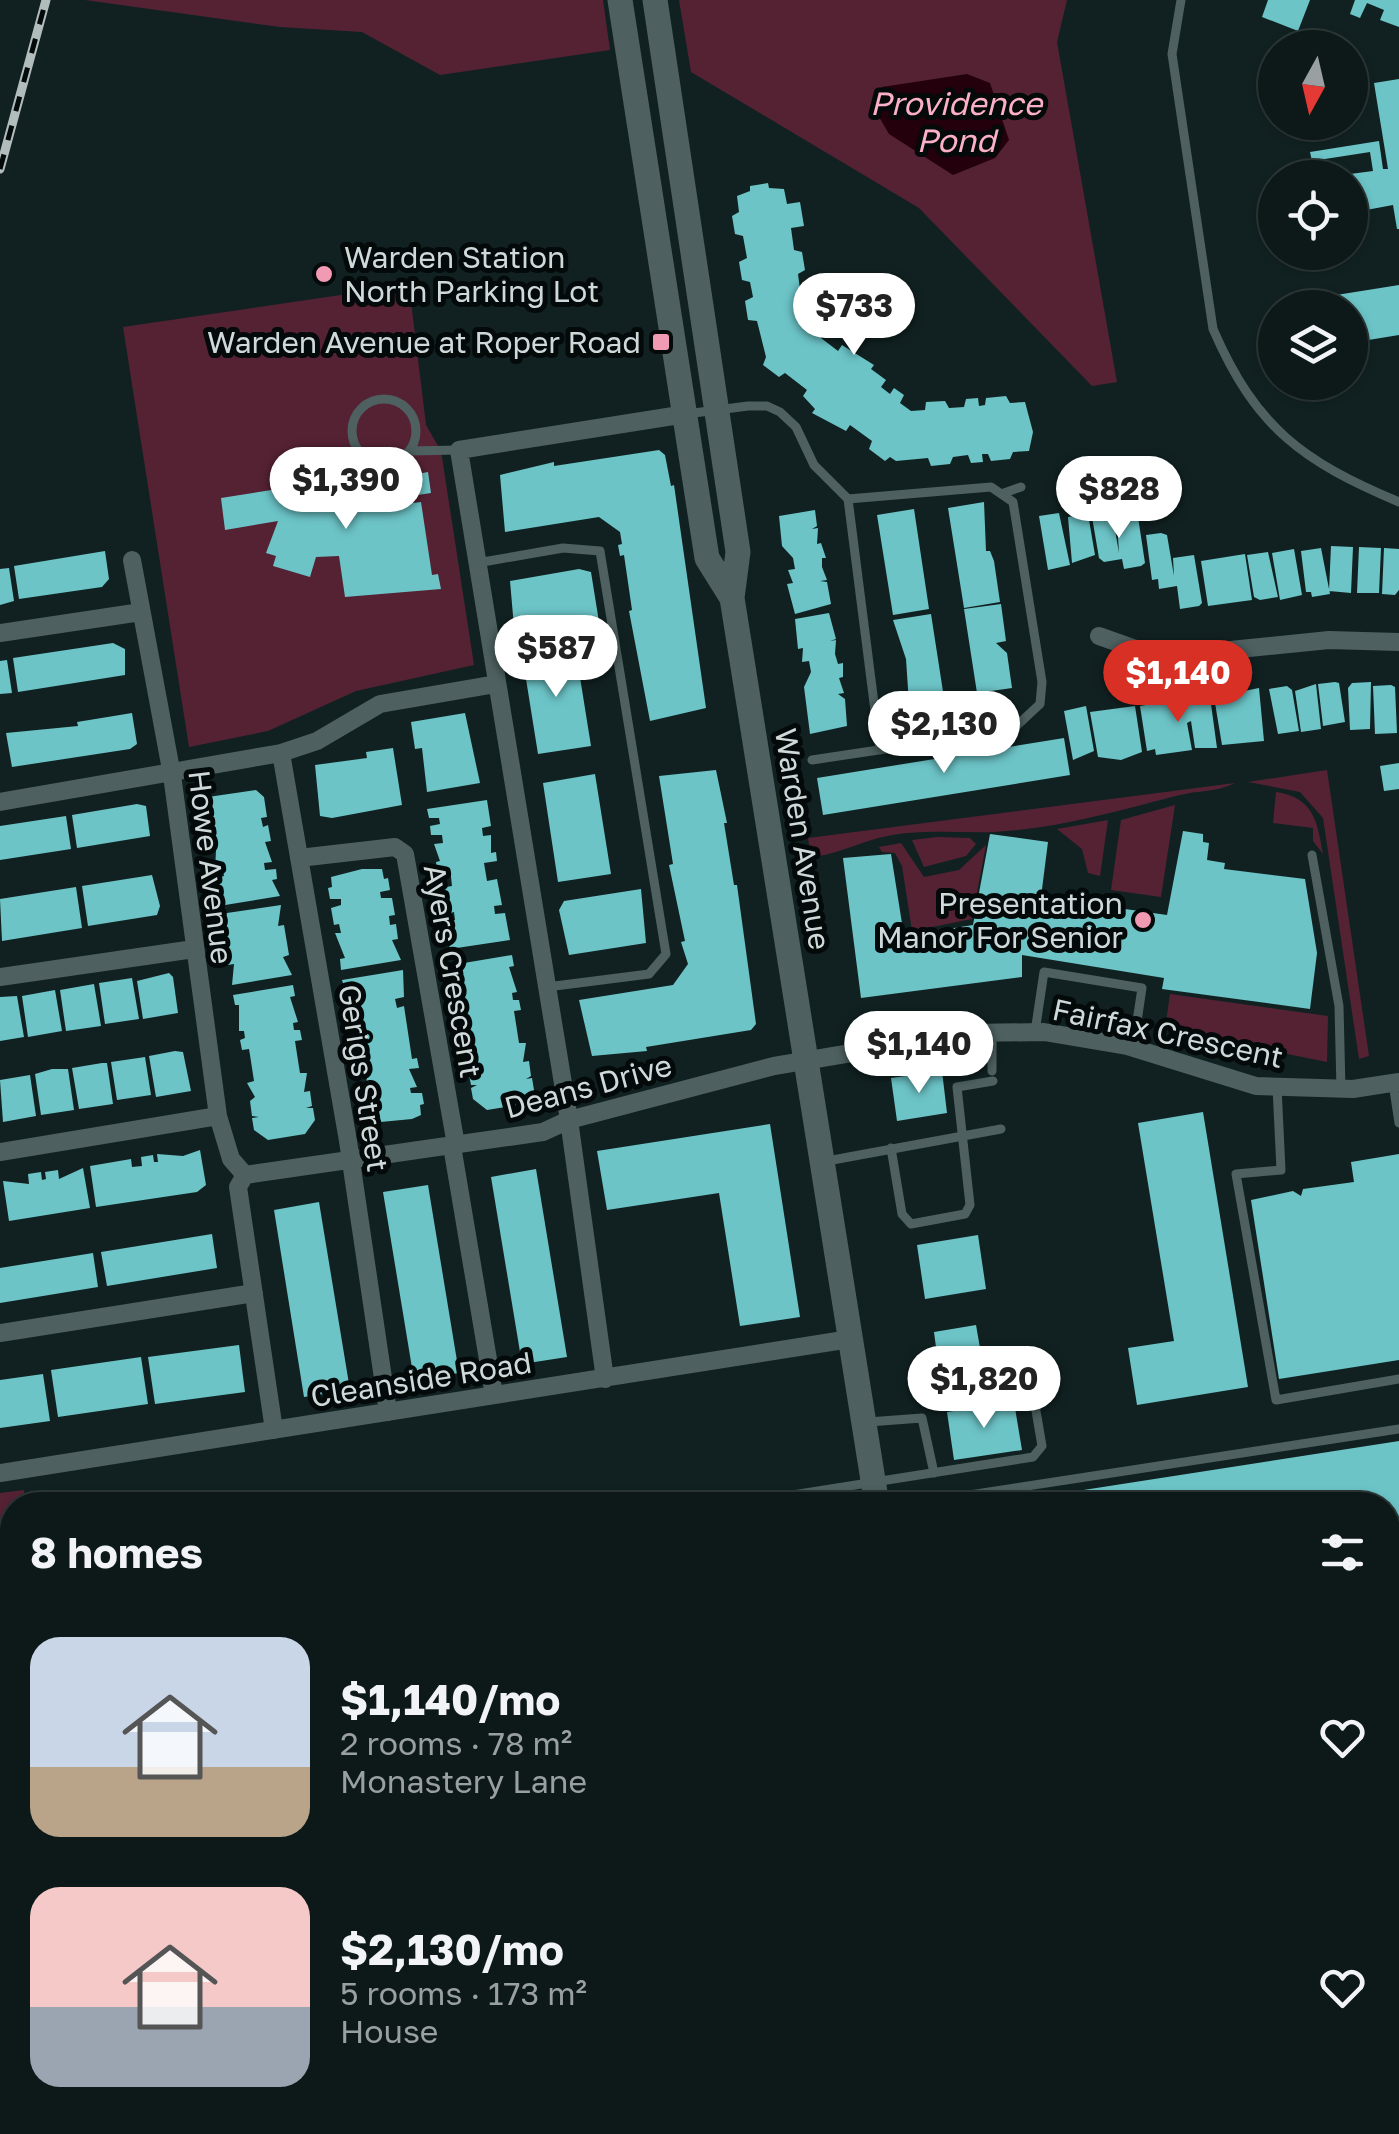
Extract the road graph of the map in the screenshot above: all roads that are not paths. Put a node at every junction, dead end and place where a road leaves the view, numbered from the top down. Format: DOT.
graph roads {
  1 [pos="620,0"];
  2 [pos="655,0"];
  3 [pos="1181,0"];
  4 [pos="687,220"];
  5 [pos="655,225"];
  6 [pos="717,410"];
  7 [pos="686,414"];
  8 [pos="459,450"];
  9 [pos="410,452"];
  10 [pos="1020,487"];
  11 [pos="1004,493"];
  12 [pos="848,499"];
  13 [pos="1399,502"];
  14 [pos="132,560"];
  15 [pos="478,562"];
  16 [pos="732,598"];
  17 [pos="141,612"];
  18 [pos="0,634"];
  19 [pos="1099,636"];
  20 [pos="1399,642"];
  21 [pos="496,684"];
  22 [pos="880,750"];
  23 [pos="280,753"];
  24 [pos="812,760"];
  25 [pos="172,775"];
  26 [pos="0,802"];
  27 [pos="1312,856"];
  28 [pos="299,858"];
  29 [pos="194,949"];
  30 [pos="0,977"];
  31 [pos="546,987"];
  32 [pos="1035,1032"];
  33 [pos="992,1033"];
  34 [pos="1133,1048"];
  35 [pos="807,1059"];
  36 [pos="1396,1082"];
  37 [pos="1277,1087"];
  38 [pos="1341,1089"];
  39 [pos="218,1116"];
  40 [pos="568,1120"];
  41 [pos="1399,1123"];
  42 [pos="1001,1130"];
  43 [pos="964,1137"];
  44 [pos="454,1146"];
  45 [pos="891,1148"];
  46 [pos="0,1152"];
  47 [pos="350,1162"];
  48 [pos="824,1162"];
  49 [pos="254,1175"];
  50 [pos="254,1294"];
  51 [pos="0,1334"];
  52 [pos="850,1339"];
  53 [pos="605,1378"];
  54 [pos="1399,1379"];
  55 [pos="494,1395"];
  56 [pos="1034,1405"];
  57 [pos="388,1412"];
  58 [pos="864,1422"];
  59 [pos="274,1430"];
  60 [pos="1399,1430"];
  61 [pos="0,1473"];
  62 [pos="934,1473"];
  63 [pos="875,1492"];
  64 [pos="878,1492"];
  65 [pos="990,1492"];
  1 -- 5 [label="main road, Warden Avenue"];
  2 -- 4 [label="main road, Warden Avenue"];
  3 -- 13 [label="lane"];
  4 -- 5 [label="lane"];
  4 -- 6 [label="main road, Warden Avenue"];
  5 -- 7 [label="main road, Warden Avenue"];
  6 -- 7 [label="lane"];
  6 -- 12 [label="lane"];
  6 -- 16 [label="main road, Warden Avenue"];
  7 -- 8 [label="street"];
  7 -- 16 [label="main road, Warden Avenue"];
  8 -- 9 [label="lane"];
  8 -- 15 [label="street"];
  9 -- 9 [label="lane"];
  10 -- 11 [label="lane"];
  11 -- 12 [label="lane"];
  11 -- 22 [label="lane"];
  12 -- 22 [label="lane"];
  14 -- 17 [label="street, Howe Avenue"];
  15 -- 21 [label="street"];
  15 -- 31 [label="lane"];
  16 -- 35 [label="main road, Warden Avenue"];
  17 -- 18 [label="street"];
  17 -- 25 [label="street, Howe Avenue"];
  19 -- 20 [label="street"];
  21 -- 23 [label="street"];
  21 -- 31 [label="street"];
  22 -- 24 [label="lane"];
  23 -- 25 [label="street"];
  23 -- 28 [label="street, Gerigs Street"];
  25 -- 26 [label="street"];
  25 -- 29 [label="street, Howe Avenue"];
  27 -- 38 [label="lane"];
  28 -- 44 [label="street, Ayers Crescent"];
  28 -- 47 [label="street, Gerigs Street"];
  29 -- 30 [label="street"];
  29 -- 39 [label="street, Howe Avenue"];
  31 -- 40 [label="street"];
  32 -- 33 [label="street, Fairfax Crescent"];
  32 -- 34 [label="street, Fairfax Crescent"];
  32 -- 34 [label="lane"];
  33 -- 35 [label="street, Fairfax Crescent"];
  33 -- 43 [label="lane"];
  34 -- 37 [label="street, Fairfax Crescent"];
  35 -- 40 [label="street, Deans Drive"];
  35 -- 48 [label="main road, Warden Avenue"];
  36 -- 38 [label="street, Fairfax Crescent"];
  36 -- 41 [label="lane"];
  37 -- 38 [label="street, Fairfax Crescent"];
  37 -- 54 [label="lane"];
  39 -- 46 [label="street"];
  39 -- 49 [label="street, Howe Avenue"];
  40 -- 44 [label="street, Deans Drive"];
  40 -- 53 [label="street"];
  42 -- 43 [label="lane"];
  43 -- 45 [label="lane"];
  43 -- 45 [label="lane"];
  44 -- 47 [label="street, Deans Drive"];
  44 -- 55 [label="street, Ayers Crescent"];
  45 -- 48 [label="lane"];
  47 -- 49 [label="street, Deans Drive"];
  47 -- 57 [label="street, Gerigs Street"];
  48 -- 52 [label="main road, Warden Avenue"];
  49 -- 50 [label="street, Howe Avenue"];
  50 -- 51 [label="street"];
  50 -- 59 [label="street, Howe Avenue"];
  52 -- 53 [label="street, Cleanside Road"];
  52 -- 58 [label="main road, Warden Avenue"];
  53 -- 55 [label="street, Cleanside Road"];
  55 -- 57 [label="street, Cleanside Road"];
  56 -- 62 [label="lane"];
  57 -- 59 [label="street, Cleanside Road"];
  58 -- 62 [label="lane"];
  58 -- 63 [label="main road, Warden Avenue"];
  59 -- 61 [label="street, Cleanside Road"];
  60 -- 65 [label="lane"];
  62 -- 64 [label="lane"];
}
